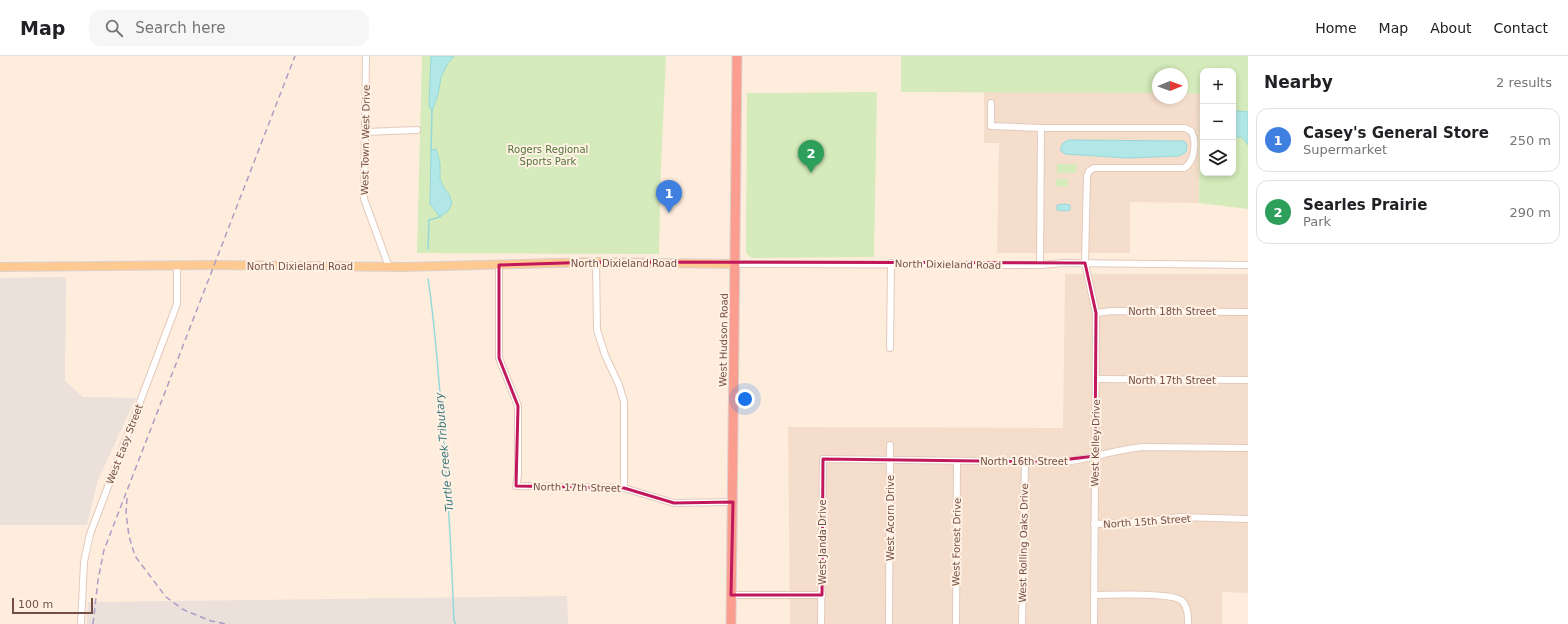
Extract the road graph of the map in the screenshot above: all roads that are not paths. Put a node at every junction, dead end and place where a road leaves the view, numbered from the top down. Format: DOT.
graph roads {
  1 [pos="366,56"];
  2 [pos="737,56"];
  3 [pos="991,103"];
  4 [pos="1042,128"];
  5 [pos="417,130"];
  6 [pos="365,132"];
  7 [pos="596,262"];
  8 [pos="891,263"];
  9 [pos="1085,263"];
  10 [pos="735,264"];
  11 [pos="499,265"];
  12 [pos="1040,265"];
  13 [pos="1248,265"];
  14 [pos="177,266"];
  15 [pos="0,267"];
  16 [pos="389,267"];
  17 [pos="1248,312"];
  18 [pos="1096,313"];
  19 [pos="890,348"];
  20 [pos="1096,379"];
  21 [pos="1248,380"];
  22 [pos="890,445"];
  23 [pos="1248,448"];
  24 [pos="1095,456"];
  25 [pos="822,459"];
  26 [pos="890,460"];
  27 [pos="958,461"];
  28 [pos="1025,462"];
  29 [pos="624,488"];
  30 [pos="733,502"];
  31 [pos="1248,519"];
  32 [pos="1094,524"];
  33 [pos="731,594"];
  34 [pos="822,595"];
  35 [pos="1094,595"];
  36 [pos="80,624"];
  37 [pos="731,624"];
  38 [pos="821,624"];
  39 [pos="889,624"];
  40 [pos="956,624"];
  41 [pos="1022,624"];
  42 [pos="1094,624"];
  43 [pos="1188,624"];
  1 -- 6 [label="street, West Town West Drive"];
  2 -- 10 [label="highway, West Hudson Road"];
  3 -- 4 [label="street"];
  4 -- 9 [label="street, West Kelley Drive"];
  4 -- 12 [label="street"];
  5 -- 6 [label="street"];
  6 -- 16 [label="street, West Town West Drive"];
  7 -- 10 [label="main road, North Dixieland Road"];
  7 -- 11 [label="main road, North Dixieland Road"];
  7 -- 29 [label="street"];
  8 -- 10 [label="street, North Dixieland Road"];
  8 -- 12 [label="street, North Dixieland Road"];
  8 -- 19 [label="street"];
  9 -- 12 [label="street, North Dixieland Road"];
  9 -- 13 [label="street, North Dixieland Road"];
  9 -- 18 [label="street, West Kelley Drive"];
  10 -- 30 [label="highway, West Hudson Road"];
  11 -- 16 [label="main road, North Dixieland Road"];
  11 -- 29 [label="street, North 17th Street"];
  14 -- 15 [label="main road, North Dixieland Road"];
  14 -- 16 [label="main road, North Dixieland Road"];
  14 -- 36 [label="street, West Easy Street"];
  17 -- 18 [label="street, North 18th Street"];
  18 -- 20 [label="street, West Kelley Drive"];
  20 -- 21 [label="street, North 17th Street"];
  20 -- 24 [label="street, West Kelley Drive"];
  22 -- 26 [label="street, West Acorn Drive"];
  23 -- 24 [label="street, North 16th Street"];
  24 -- 28 [label="street, North 16th Street"];
  24 -- 32 [label="street, West Kelley Drive"];
  25 -- 26 [label="street, North 16th Street"];
  25 -- 34 [label="street, West Janda Drive"];
  26 -- 27 [label="street, North 16th Street"];
  26 -- 39 [label="street, West Acorn Drive"];
  27 -- 28 [label="street, North 16th Street"];
  27 -- 40 [label="street, West Forest Drive"];
  28 -- 41 [label="street, West Rolling Oaks Drive"];
  29 -- 30 [label="street, North 17th Street"];
  30 -- 33 [label="highway, West Hudson Road"];
  31 -- 32 [label="street, North 15th Street"];
  32 -- 35 [label="street, West Kelley Drive"];
  33 -- 34 [label="street"];
  33 -- 37 [label="highway, West Hudson Road"];
  34 -- 38 [label="street, West Janda Drive"];
  35 -- 42 [label="street, West Kelley Drive"];
  35 -- 43 [label="street"];
}
